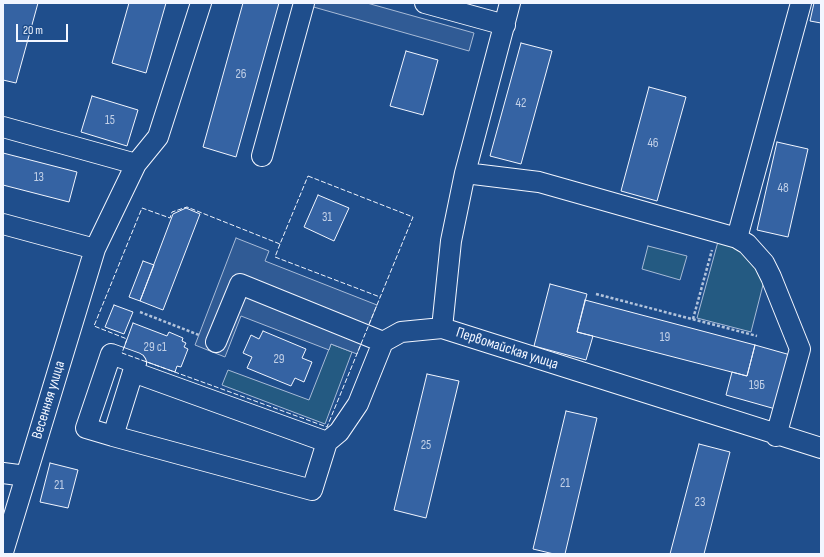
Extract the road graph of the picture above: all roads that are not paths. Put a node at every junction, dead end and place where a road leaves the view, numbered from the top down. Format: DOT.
graph roads {
  1 [pos="201,3"];
  2 [pos="304,3"];
  3 [pos="425,3"];
  4 [pos="510,3"];
  5 [pos="801,3"];
  6 [pos="505,25"];
  7 [pos="3,127"];
  8 [pos="262,156"];
  9 [pos="136,164"];
  10 [pos="466,173"];
  11 [pos="3,224"];
  12 [pos="737,238"];
  13 [pos="96,249"];
  14 [pos="442,328"];
  15 [pos="216,342"];
  16 [pos="383,342"];
  17 [pos="133,372"];
  18 [pos="112,436"];
  19 [pos="776,436"];
  20 [pos="327,442"];
  21 [pos="821,448"];
  22 [pos="3,473"];
  23 [pos="26,476"];
  24 [pos="3,552"];
  1 -- 9 [label="street, Весенняя улица"];
  2 -- 8 [label="street"];
  3 -- 6 [label="street"];
  4 -- 6 [label="street, Первомайская улица"];
  5 -- 12 [label="street"];
  6 -- 10 [label="street, Первомайская улица"];
  7 -- 9 [label="street"];
  9 -- 13 [label="street, Весенняя улица"];
  10 -- 12 [label="street"];
  10 -- 14 [label="street, Первомайская улица"];
  11 -- 13 [label="street"];
  12 -- 19 [label="street"];
  13 -- 23 [label="street, Весенняя улица"];
  14 -- 16 [label="street"];
  14 -- 19 [label="street, Первомайская улица"];
  15 -- 16 [label="street"];
  16 -- 20 [label="street"];
  17 -- 18 [label="street"];
  17 -- 18 [label="street"];
  17 -- 20 [label="street"];
  18 -- 20 [label="street"];
  19 -- 21 [label="street, Первомайская улица"];
  22 -- 23 [label="street"];
  23 -- 24 [label="street, Весенняя улица"];
}
